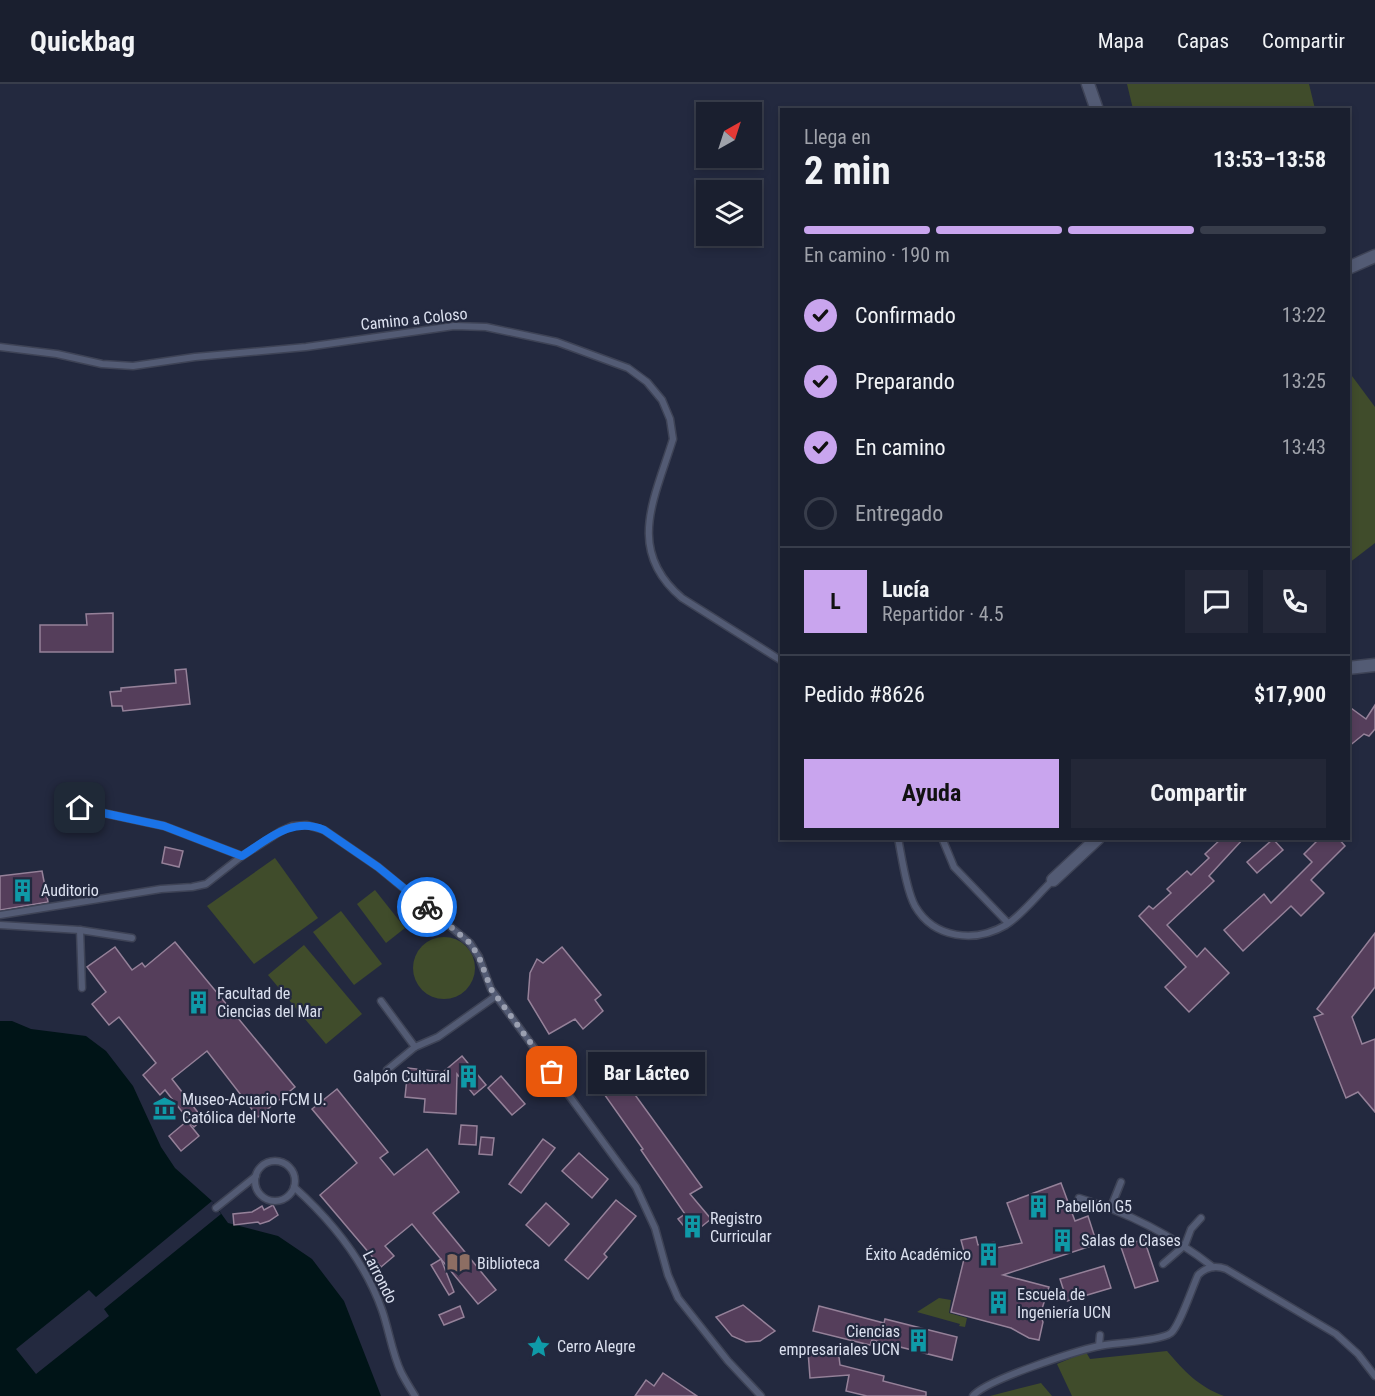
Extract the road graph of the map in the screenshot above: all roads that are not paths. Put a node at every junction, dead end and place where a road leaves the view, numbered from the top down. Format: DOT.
graph roads {
  1 [pos="1088,84"];
  2 [pos="1095,108"];
  3 [pos="1375,256"];
  4 [pos="1350,267"];
  5 [pos="0,347"];
  6 [pos="780,660"];
  7 [pos="1375,665"];
  8 [pos="1350,668"];
  9 [pos="80,808"];
  10 [pos="898,840"];
  11 [pos="943,840"];
  12 [pos="1096,840"];
  13 [pos="242,856"];
  14 [pos="1053,880"];
  15 [pos="0,915"];
  16 [pos="1008,923"];
  17 [pos="0,925"];
  18 [pos="80,930"];
  19 [pos="132,938"];
  20 [pos="82,988"];
  21 [pos="496,996"];
  22 [pos="381,1000"];
  23 [pos="415,1047"];
  24 [pos="387,1070"];
  25 [pos="256,1176"];
  26 [pos="1121,1182"];
  27 [pos="294,1187"];
  28 [pos="1079,1198"];
  29 [pos="1111,1207"];
  30 [pos="216,1208"];
  31 [pos="1201,1218"];
  32 [pos="1185,1245"];
  33 [pos="1163,1264"];
  34 [pos="1213,1267"];
  35 [pos="1100,1335"];
  36 [pos="1099,1346"];
  37 [pos="1375,1376"];
  38 [pos="415,1396"];
  39 [pos="761,1396"];
  40 [pos="973,1396"];
  1 -- 2 [label="street"];
  3 -- 4 [label="street"];
  5 -- 6 [label="lane, Camino a Coloso"];
  7 -- 8 [label="street"];
  9 -- 13 [label="lane"];
  10 -- 16 [label="lane"];
  11 -- 16 [label="lane"];
  12 -- 14 [label="street"];
  13 -- 15 [label="lane"];
  13 -- 21 [label="lane"];
  14 -- 16 [label="lane"];
  17 -- 18 [label="lane"];
  18 -- 19 [label="lane"];
  18 -- 20 [label="lane"];
  21 -- 23 [label="lane"];
  21 -- 39 [label="lane"];
  22 -- 23 [label="lane"];
  23 -- 24 [label="lane"];
  25 -- 27 [label="lane"];
  25 -- 27 [label="lane"];
  25 -- 30 [label="lane"];
  26 -- 29 [label="lane"];
  27 -- 38 [label="lane, Larrondo"];
  28 -- 29 [label="lane"];
  29 -- 32 [label="lane"];
  31 -- 32 [label="lane"];
  32 -- 33 [label="lane"];
  32 -- 34 [label="lane"];
  34 -- 36 [label="lane"];
  34 -- 37 [label="lane"];
  35 -- 36 [label="lane"];
  36 -- 40 [label="lane"];
}
